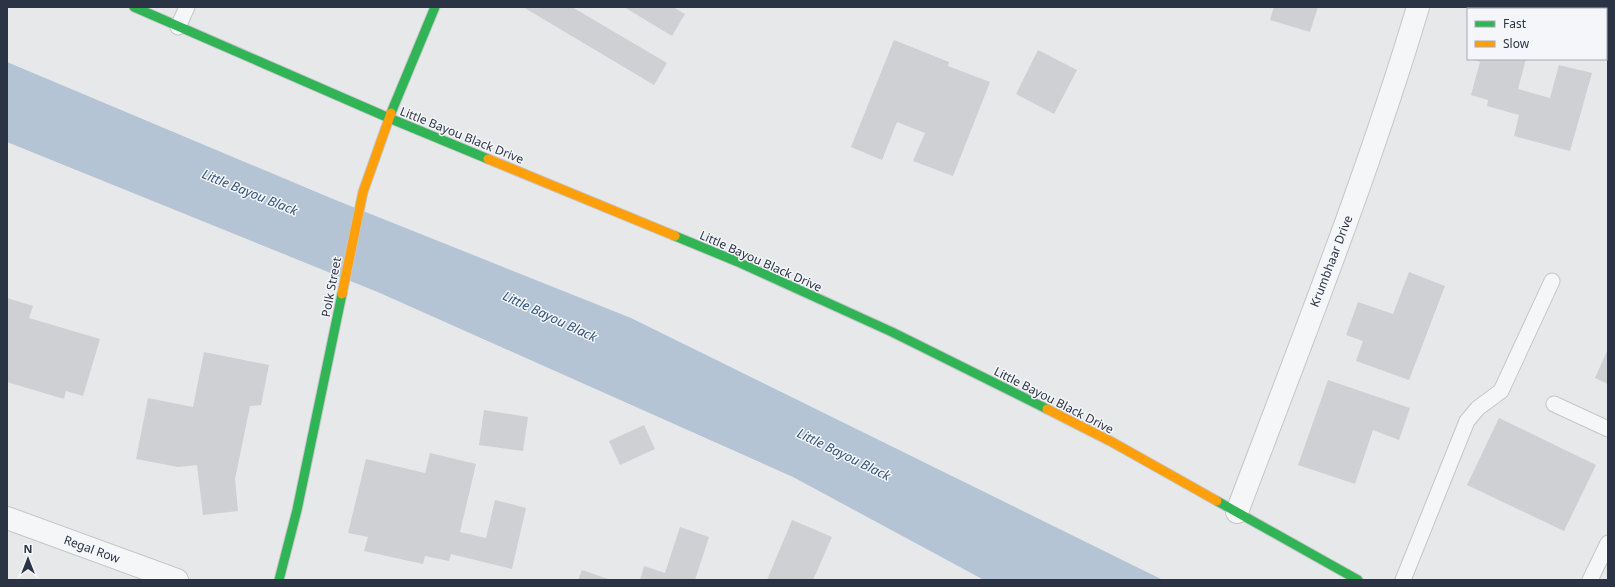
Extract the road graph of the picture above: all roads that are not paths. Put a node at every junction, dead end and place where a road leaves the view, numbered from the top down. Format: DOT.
graph roads {
  1 [pos="134,7"];
  2 [pos="187,7"];
  3 [pos="434,7"];
  4 [pos="1418,7"];
  5 [pos="178,27"];
  6 [pos="389,118"];
  7 [pos="1552,281"];
  8 [pos="1554,404"];
  9 [pos="1608,429"];
  10 [pos="1237,512"];
  11 [pos="7,518"];
  12 [pos="1608,543"];
  13 [pos="177,580"];
  14 [pos="279,580"];
  15 [pos="1358,580"];
  16 [pos="1403,580"];
  17 [pos="1590,580"];
  1 -- 5 [label="main road, Little Bayou Black Drive"];
  2 -- 5 [label="lane"];
  3 -- 6 [label="main road, Polk Street"];
  4 -- 10 [label="street, Krumbhaar Drive"];
  5 -- 6 [label="main road, Little Bayou Black Drive"];
  6 -- 10 [label="main road, Little Bayou Black Drive"];
  6 -- 14 [label="main road, Polk Street"];
  7 -- 16 [label="lane"];
  8 -- 9 [label="lane"];
  10 -- 15 [label="main road, Little Bayou Black Drive"];
  11 -- 13 [label="street, Regal Row"];
  12 -- 17 [label="lane"];
}
